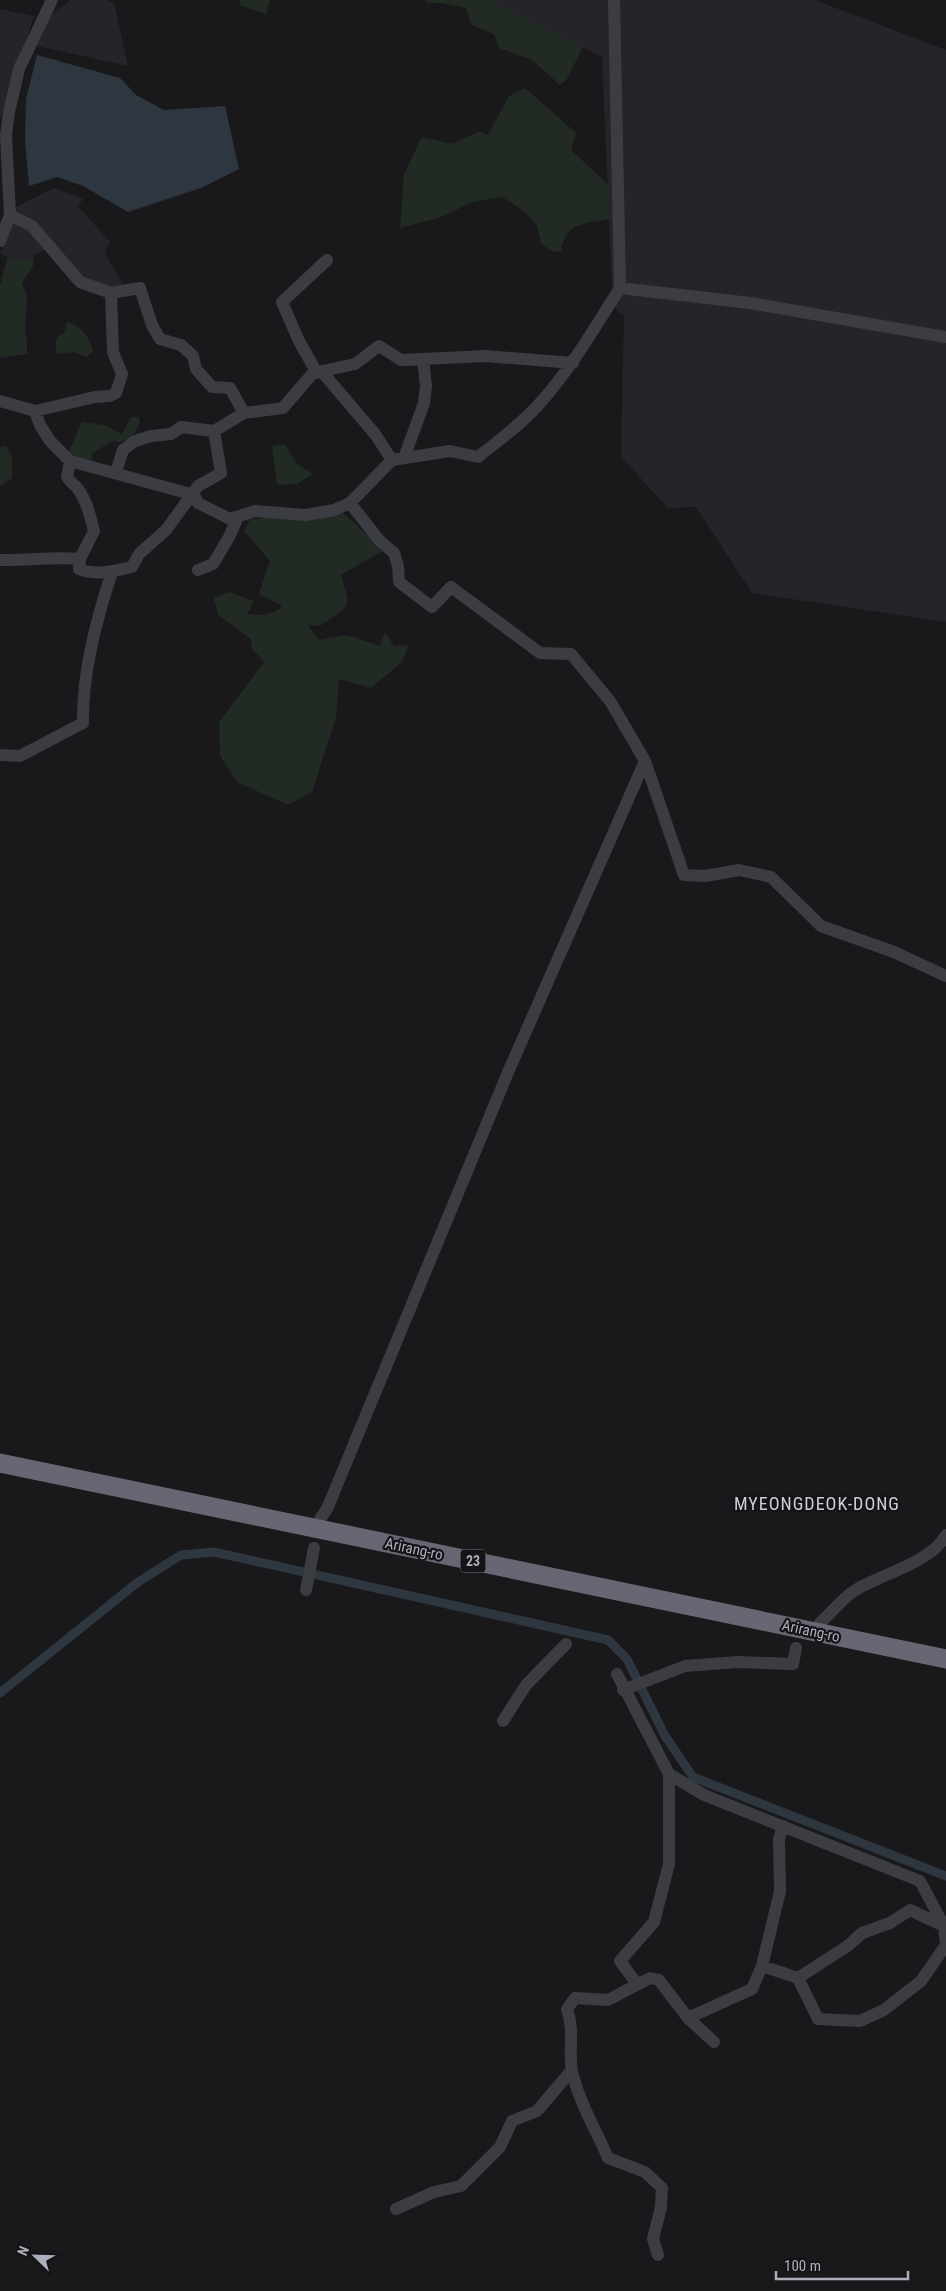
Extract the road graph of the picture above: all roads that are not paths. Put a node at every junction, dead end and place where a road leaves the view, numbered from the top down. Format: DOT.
graph roads {
  1 [pos="52,0"];
  2 [pos="614,0"];
  3 [pos="10,215"];
  4 [pos="0,241"];
  5 [pos="327,260"];
  6 [pos="620,288"];
  7 [pos="112,293"];
  8 [pos="946,337"];
  9 [pos="423,359"];
  10 [pos="573,363"];
  11 [pos="319,372"];
  12 [pos="0,401"];
  13 [pos="35,411"];
  14 [pos="244,413"];
  15 [pos="214,431"];
  16 [pos="398,459"];
  17 [pos="70,461"];
  18 [pos="116,472"];
  19 [pos="194,495"];
  20 [pos="350,503"];
  21 [pos="238,517"];
  22 [pos="0,560"];
  23 [pos="80,560"];
  24 [pos="198,570"];
  25 [pos="112,572"];
  26 [pos="0,755"];
  27 [pos="645,762"];
  28 [pos="946,976"];
  29 [pos="0,1463"];
  30 [pos="0,1475"];
  31 [pos="320,1519"];
  32 [pos="946,1536"];
  33 [pos="314,1548"];
  34 [pos="306,1587"];
  35 [pos="820,1623"];
  36 [pos="566,1644"];
  37 [pos="796,1648"];
  38 [pos="946,1659"];
  39 [pos="946,1672"];
  40 [pos="617,1674"];
  41 [pos="627,1688"];
  42 [pos="503,1721"];
  43 [pos="669,1774"];
  44 [pos="783,1826"];
  45 [pos="944,1926"];
  46 [pos="762,1966"];
  47 [pos="798,1978"];
  48 [pos="637,1984"];
  49 [pos="688,2018"];
  50 [pos="714,2042"];
  51 [pos="572,2070"];
  52 [pos="396,2208"];
  53 [pos="658,2255"];
  1 -- 3 [label="street"];
  2 -- 6 [label="street"];
  3 -- 4 [label="street"];
  3 -- 7 [label="street"];
  5 -- 11 [label="street"];
  6 -- 8 [label="street"];
  6 -- 10 [label="street"];
  7 -- 13 [label="street"];
  7 -- 14 [label="street"];
  9 -- 10 [label="street"];
  9 -- 11 [label="street"];
  9 -- 16 [label="street"];
  10 -- 16 [label="street"];
  11 -- 14 [label="street"];
  11 -- 16 [label="street"];
  12 -- 13 [label="street"];
  13 -- 17 [label="street"];
  14 -- 15 [label="street"];
  15 -- 18 [label="street"];
  15 -- 19 [label="street"];
  16 -- 20 [label="street"];
  17 -- 18 [label="street"];
  17 -- 23 [label="street"];
  18 -- 19 [label="street"];
  19 -- 21 [label="street"];
  19 -- 25 [label="street"];
  20 -- 21 [label="street"];
  20 -- 27 [label="street"];
  21 -- 24 [label="street"];
  22 -- 23 [label="street"];
  23 -- 25 [label="street"];
  25 -- 26 [label="street"];
  27 -- 28 [label="street"];
  27 -- 31 [label="street"];
  29 -- 38 [label="highway, Arirang-ro / 23"];
  30 -- 39 [label="highway, Arirang-ro / 23"];
  32 -- 35 [label="street"];
  33 -- 34 [label="street"];
  36 -- 42 [label="street"];
  37 -- 41 [label="street"];
  40 -- 41 [label="street"];
  41 -- 43 [label="street"];
  43 -- 44 [label="street"];
  43 -- 48 [label="street"];
  44 -- 45 [label="street"];
  44 -- 46 [label="street"];
  45 -- 47 [label="street"];
  45 -- 47 [label="street"];
  46 -- 47 [label="street"];
  46 -- 49 [label="street"];
  48 -- 49 [label="street"];
  48 -- 51 [label="street"];
  49 -- 50 [label="street"];
  51 -- 52 [label="street"];
  51 -- 53 [label="street"];
}
